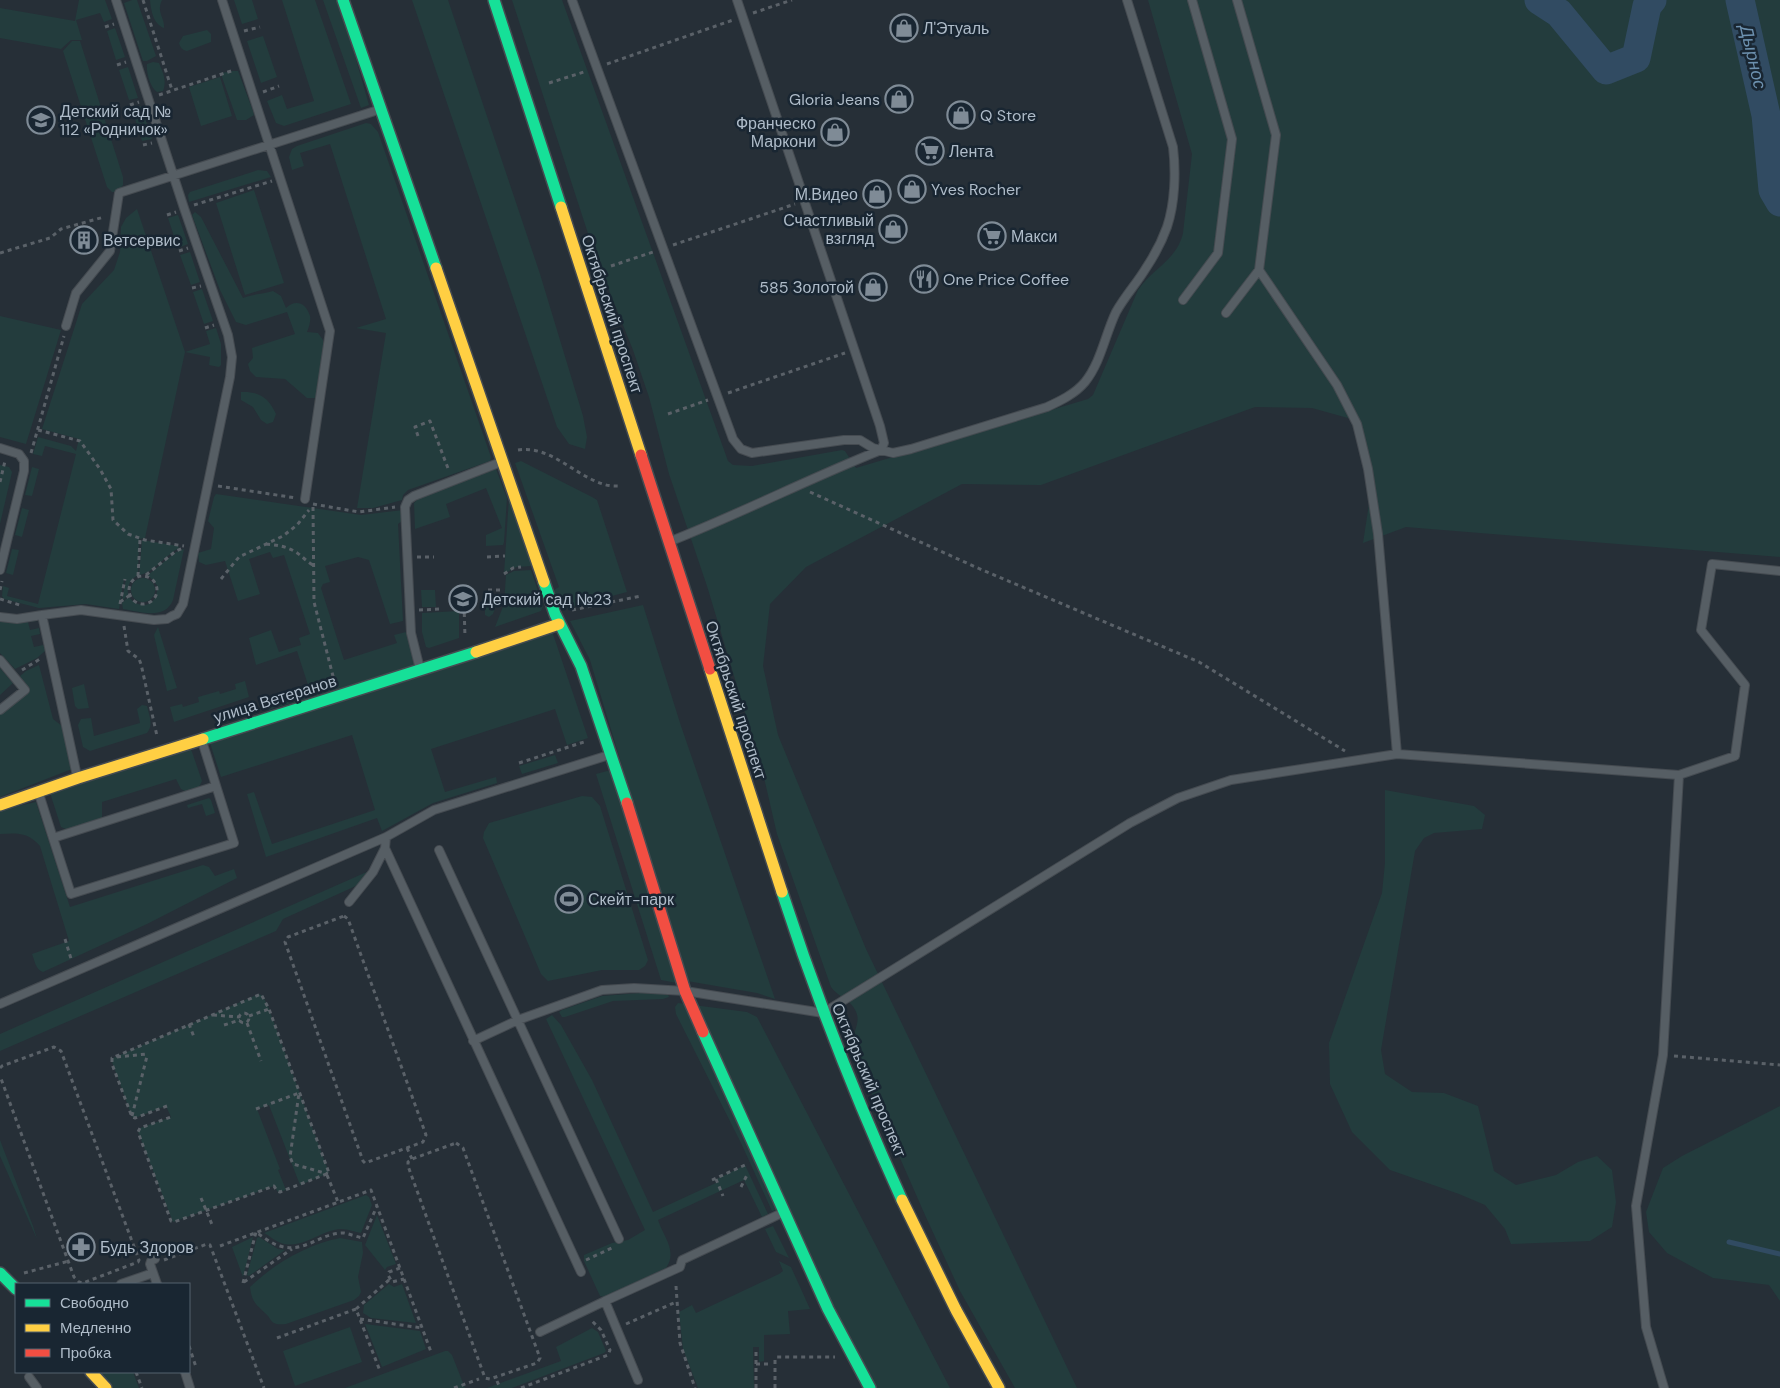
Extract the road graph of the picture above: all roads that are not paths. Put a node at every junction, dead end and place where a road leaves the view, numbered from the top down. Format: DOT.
graph roads {
  1 [pos="116,0"];
  2 [pos="222,0"];
  3 [pos="344,0"];
  4 [pos="494,0"];
  5 [pos="572,0"];
  6 [pos="737,0"];
  7 [pos="1128,0"];
  8 [pos="1192,0"];
  9 [pos="1237,0"];
  10 [pos="380,110"];
  11 [pos="268,146"];
  12 [pos="174,176"];
  13 [pos="1259,270"];
  14 [pos="1183,300"];
  15 [pos="1226,314"];
  16 [pos="66,326"];
  17 [pos="4,449"];
  18 [pos="881,450"];
  19 [pos="504,461"];
  20 [pos="305,499"];
  21 [pos="669,542"];
  22 [pos="0,570"];
  23 [pos="1780,571"];
  24 [pos="42,615"];
  25 [pos="0,617"];
  26 [pos="559,624"];
  27 [pos="0,660"];
  28 [pos="421,671"];
  29 [pos="0,710"];
  30 [pos="201,740"];
  31 [pos="611,754"];
  32 [pos="1396,754"];
  33 [pos="1679,774"];
  34 [pos="78,778"];
  35 [pos="216,786"];
  36 [pos="39,792"];
  37 [pos="0,806"];
  38 [pos="386,837"];
  39 [pos="53,838"];
  40 [pos="386,848"];
  41 [pos="439,850"];
  42 [pos="350,902"];
  43 [pos="685,991"];
  44 [pos="0,1004"];
  45 [pos="823,1013"];
  46 [pos="518,1020"];
  47 [pos="473,1040"];
  48 [pos="784,1212"];
  49 [pos="619,1239"];
  50 [pos="158,1261"];
  51 [pos="579,1268"];
  52 [pos="0,1273"];
  53 [pos="153,1273"];
  54 [pos="124,1283"];
  55 [pos="157,1283"];
  56 [pos="15,1289"];
  57 [pos="605,1302"];
  58 [pos="540,1332"];
  59 [pos="92,1373"];
  60 [pos="185,1373"];
  61 [pos="29,1377"];
  62 [pos="638,1380"];
  63 [pos="37,1388"];
  64 [pos="106,1388"];
  65 [pos="190,1388"];
  66 [pos="870,1388"];
  67 [pos="999,1388"];
  68 [pos="1664,1388"];
  1 -- 12 [label="lane"];
  2 -- 11 [label="lane"];
  3 -- 10 [label="street"];
  4 -- 21 [label="street, Октябрьский проспект"];
  5 -- 18 [label="lane"];
  6 -- 18 [label="lane"];
  7 -- 18 [label="lane"];
  8 -- 14 [label="lane"];
  9 -- 13 [label="lane"];
  10 -- 11 [label="lane"];
  10 -- 19 [label="street"];
  11 -- 12 [label="lane"];
  11 -- 20 [label="lane"];
  12 -- 16 [label="lane"];
  12 -- 24 [label="lane"];
  13 -- 15 [label="lane"];
  13 -- 32 [label="lane"];
  17 -- 22 [label="lane"];
  18 -- 21 [label="lane"];
  19 -- 26 [label="street"];
  19 -- 28 [label="lane"];
  21 -- 45 [label="street, Октябрьский проспект"];
  23 -- 33 [label="lane"];
  24 -- 25 [label="lane"];
  24 -- 34 [label="lane"];
  26 -- 28 [label="street, улица Ветеранов"];
  26 -- 31 [label="street"];
  27 -- 29 [label="lane"];
  28 -- 30 [label="street, улица Ветеранов"];
  30 -- 34 [label="street, улица Ветеранов"];
  30 -- 35 [label="lane"];
  31 -- 38 [label="lane"];
  31 -- 43 [label="street"];
  32 -- 33 [label="lane"];
  32 -- 45 [label="lane"];
  33 -- 68 [label="lane"];
  34 -- 36 [label="street, улица Ветеранов"];
  35 -- 39 [label="lane"];
  35 -- 39 [label="lane"];
  36 -- 37 [label="street, улица Ветеранов"];
  36 -- 39 [label="lane"];
  38 -- 40 [label="lane"];
  38 -- 44 [label="lane"];
  40 -- 42 [label="lane"];
  40 -- 47 [label="lane"];
  41 -- 46 [label="lane"];
  43 -- 45 [label="lane"];
  43 -- 46 [label="lane"];
  43 -- 48 [label="street"];
  45 -- 67 [label="street, Октябрьский проспект"];
  46 -- 47 [label="lane"];
  46 -- 49 [label="lane"];
  47 -- 51 [label="lane"];
  48 -- 57 [label="lane"];
  48 -- 66 [label="street"];
  50 -- 53 [label="lane"];
  52 -- 56 [label="street"];
  53 -- 54 [label="lane"];
  53 -- 55 [label="lane"];
  57 -- 58 [label="lane"];
  57 -- 62 [label="lane"];
  59 -- 64 [label="street"];
  60 -- 65 [label="lane"];
  61 -- 63 [label="lane"];
}
